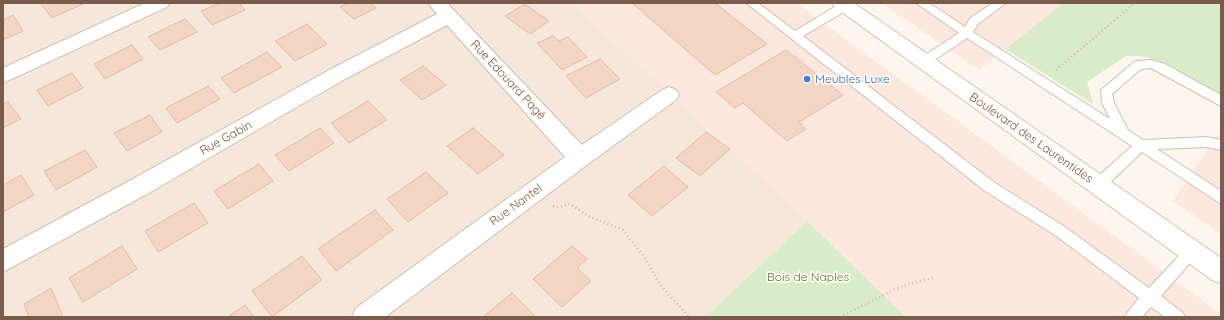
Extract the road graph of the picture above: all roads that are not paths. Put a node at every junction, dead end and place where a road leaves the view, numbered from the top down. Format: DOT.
graph roads {
  1 [pos="161,3"];
  2 [pos="751,3"];
  3 [pos="922,3"];
  4 [pos="843,4"];
  5 [pos="994,4"];
  6 [pos="443,10"];
  7 [pos="967,33"];
  8 [pos="795,36"];
  9 [pos="923,62"];
  10 [pos="3,76"];
  11 [pos="669,95"];
  12 [pos="1219,102"];
  13 [pos="1124,135"];
  14 [pos="1141,145"];
  15 [pos="1221,145"];
  16 [pos="580,158"];
  17 [pos="1098,185"];
  18 [pos="1221,198"];
  19 [pos="1192,251"];
  20 [pos="3,261"];
  21 [pos="1221,272"];
  22 [pos="1150,297"];
  23 [pos="365,317"];
  24 [pos="1132,317"];
  25 [pos="1177,317"];
  1 -- 10 [label="street"];
  2 -- 8 [label="lane"];
  3 -- 7 [label="lane"];
  4 -- 8 [label="lane"];
  4 -- 9 [label="street, Boulevard des Laurentides"];
  5 -- 7 [label="lane"];
  6 -- 16 [label="street, Rue Edouard Pagé"];
  6 -- 20 [label="street, Rue Gabin"];
  7 -- 9 [label="lane"];
  7 -- 13 [label="lane"];
  8 -- 22 [label="lane"];
  9 -- 17 [label="street, Boulevard des Laurentides"];
  11 -- 16 [label="street, Rue Nantel"];
  12 -- 13 [label="lane"];
  13 -- 14 [label="lane"];
  14 -- 15 [label="lane"];
  14 -- 17 [label="lane"];
  14 -- 18 [label="lane"];
  16 -- 23 [label="street, Rue Nantel"];
  17 -- 19 [label="street, Boulevard des Laurentides"];
  19 -- 21 [label="street, Boulevard des Laurentides"];
  19 -- 22 [label="lane"];
  22 -- 24 [label="lane"];
  22 -- 25 [label="lane"];
}
